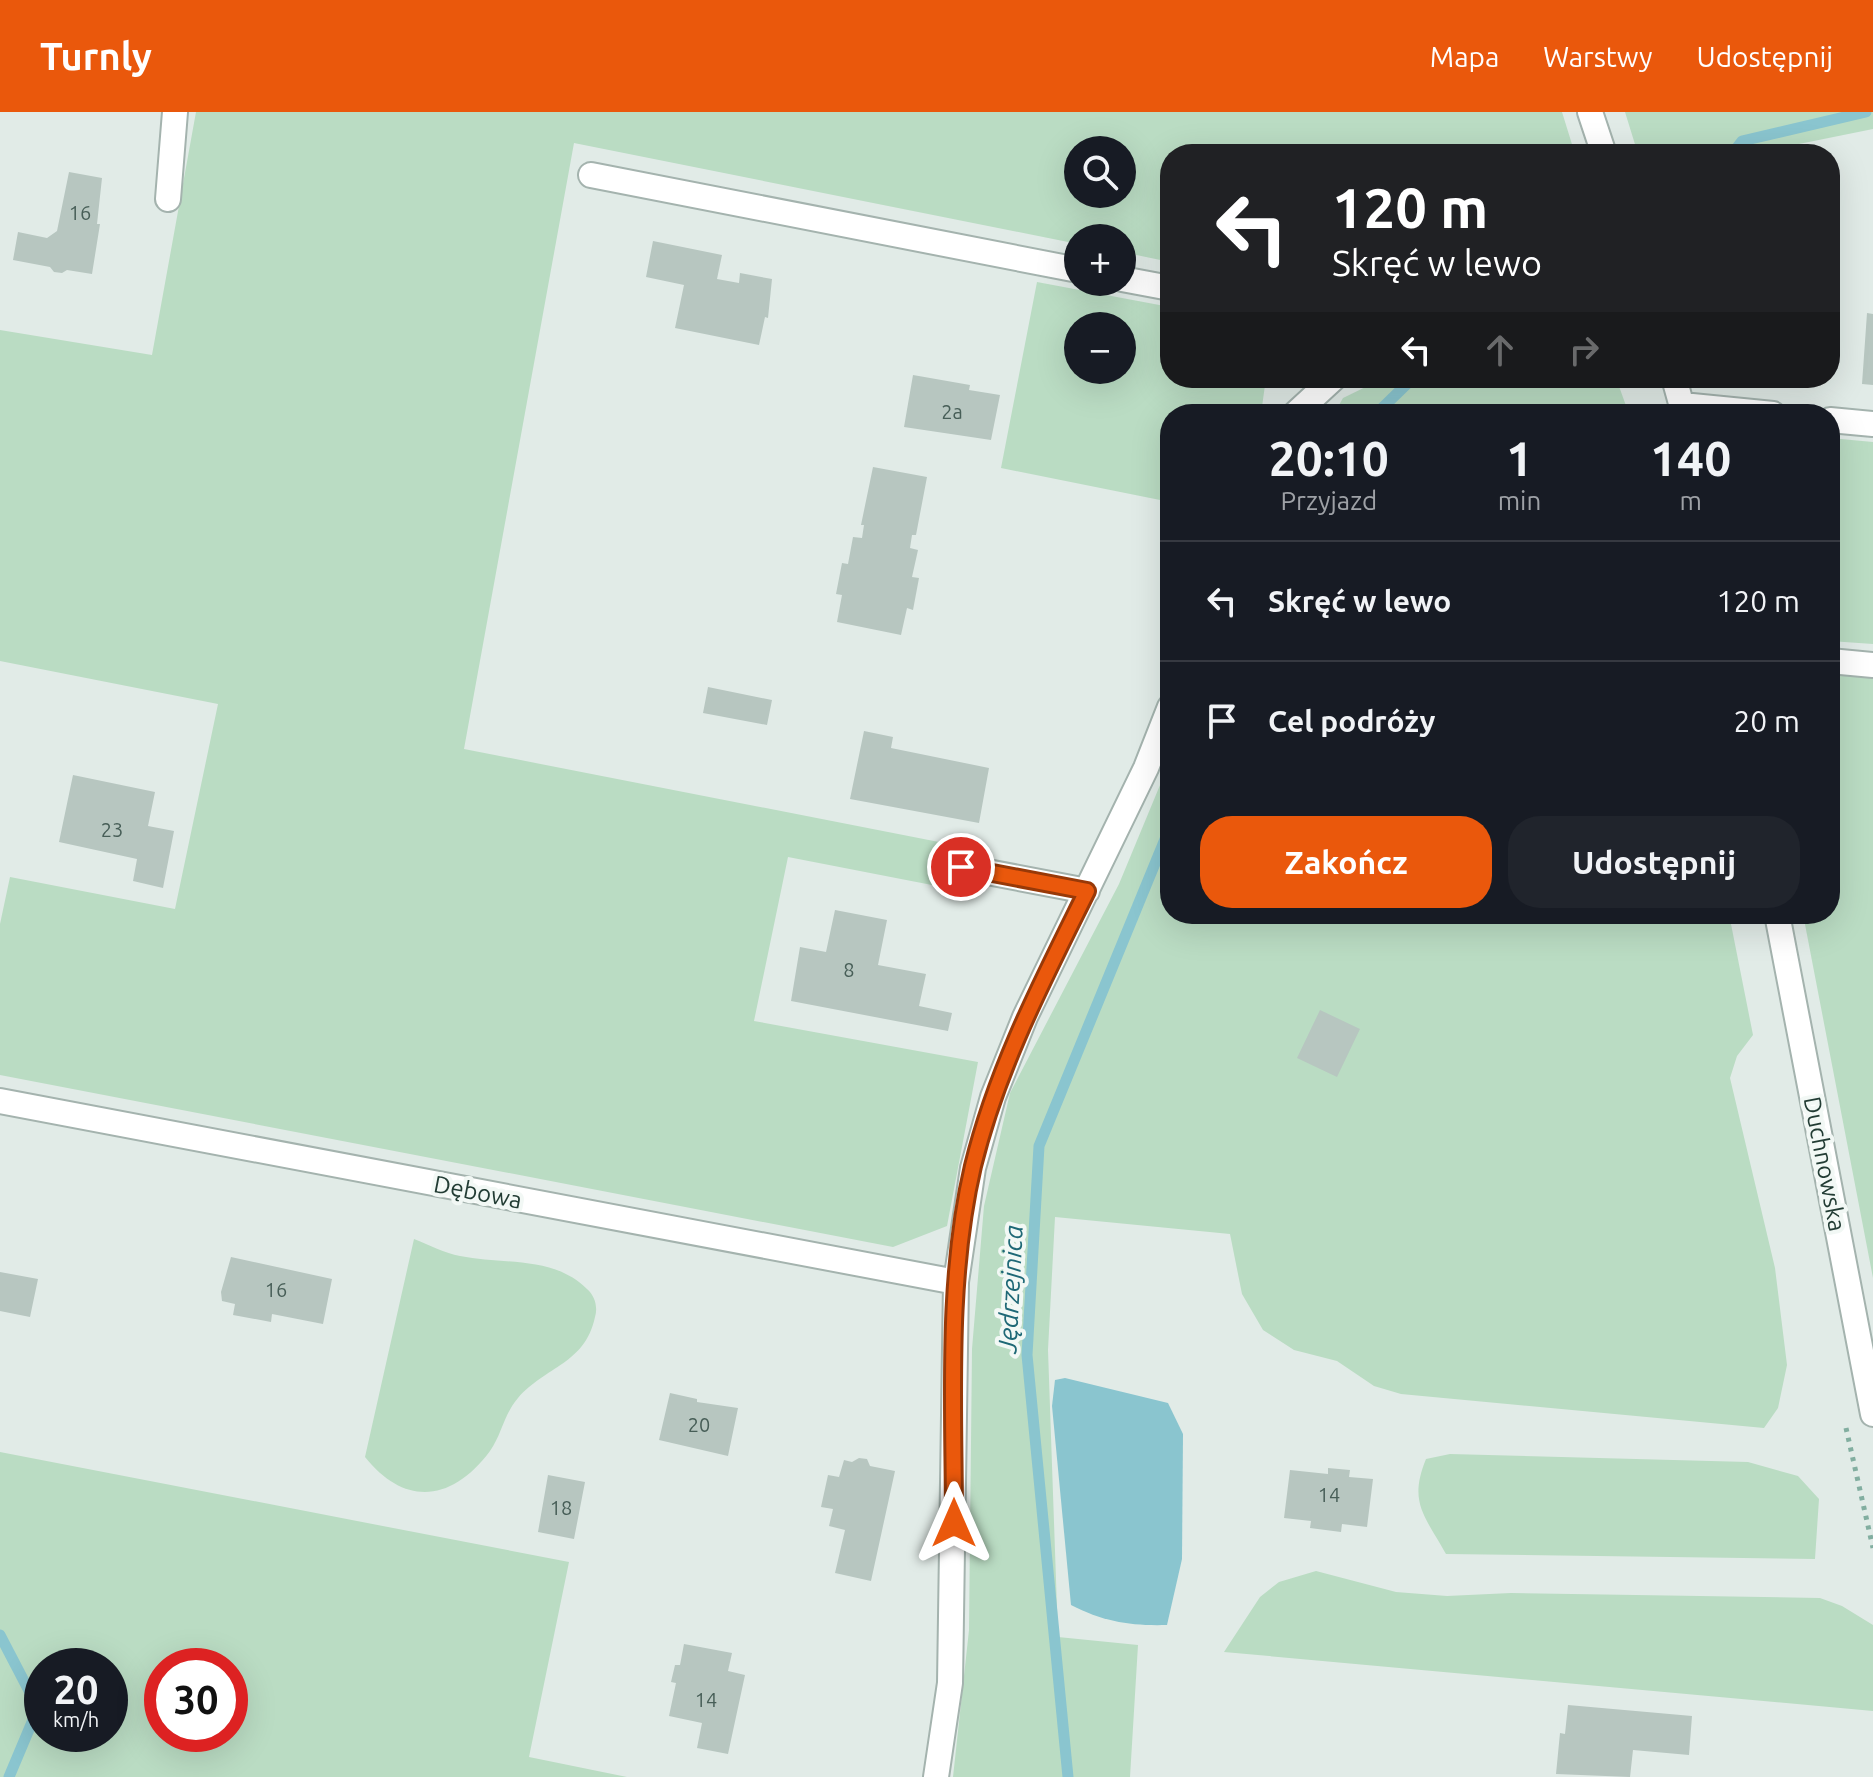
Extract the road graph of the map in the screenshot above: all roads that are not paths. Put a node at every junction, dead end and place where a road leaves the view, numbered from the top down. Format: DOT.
graph roads {
  1 [pos="175,112"];
  2 [pos="1590,112"];
  3 [pos="1601,144"];
  4 [pos="591,175"];
  5 [pos="168,199"];
  6 [pos="1064,267"];
  7 [pos="1136,282"];
  8 [pos="1160,286"];
  9 [pos="1323,388"];
  10 [pos="1306,404"];
  11 [pos="1840,421"];
  12 [pos="1873,424"];
  13 [pos="1840,662"];
  14 [pos="1873,665"];
  15 [pos="1160,732"];
  16 [pos="961,867"];
  17 [pos="1087,891"];
  18 [pos="1779,924"];
  19 [pos="0,1101"];
  20 [pos="956,1282"];
  21 [pos="1873,1414"];
  22 [pos="936,1777"];
  1 -- 5 [label="street"];
  2 -- 3 [label="street"];
  4 -- 6 [label="street"];
  7 -- 8 [label="street"];
  9 -- 10 [label="street"];
  11 -- 12 [label="street"];
  13 -- 14 [label="street"];
  15 -- 17 [label="street"];
  16 -- 17 [label="street"];
  17 -- 20 [label="street"];
  18 -- 21 [label="street, Duchnowska"];
  19 -- 20 [label="street, Dębowa"];
  20 -- 22 [label="street"];
}
